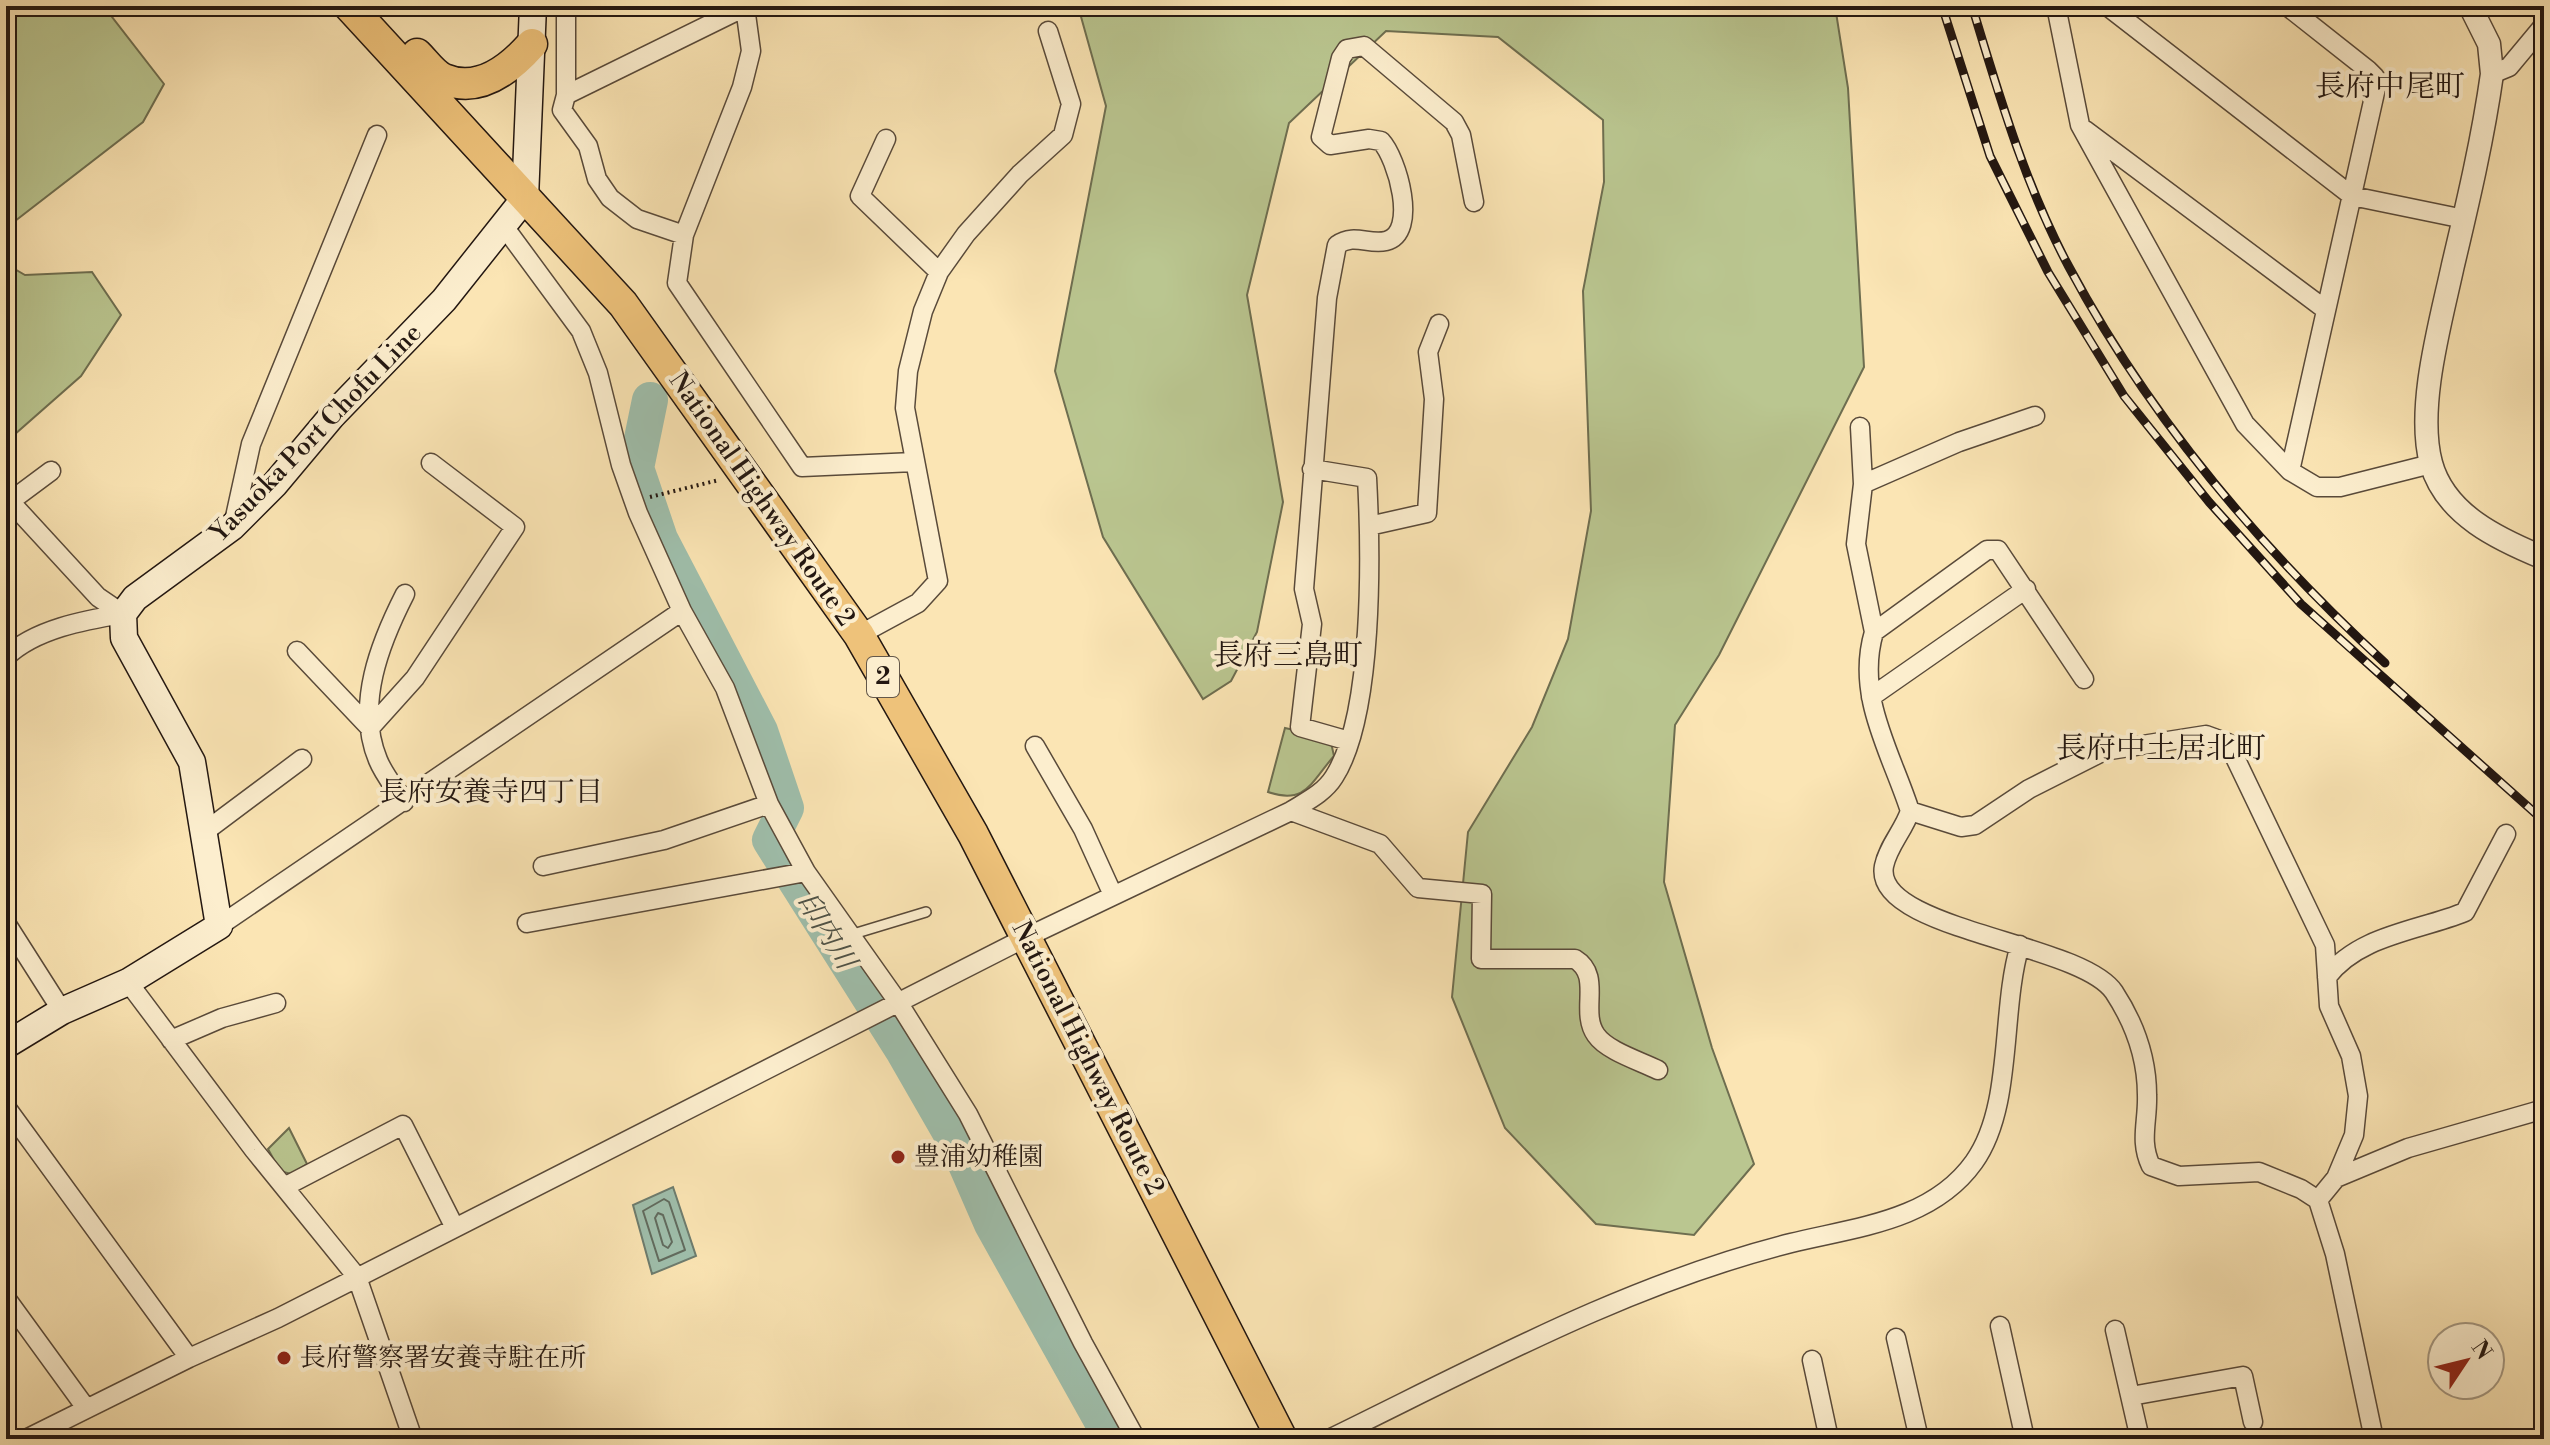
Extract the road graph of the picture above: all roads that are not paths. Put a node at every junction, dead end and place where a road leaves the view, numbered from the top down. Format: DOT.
graph roads {
  1 [pos="349,6"];
  2 [pos="356,6"];
  3 [pos="533,6"];
  4 [pos="566,6"];
  5 [pos="2056,6"];
  6 [pos="2107,6"];
  7 [pos="2287,6"];
  8 [pos="2470,6"];
  9 [pos="2544,25"];
  10 [pos="1048,31"];
  11 [pos="532,44"];
  12 [pos="2492,74"];
  13 [pos="566,95"];
  14 [pos="2080,125"];
  15 [pos="377,135"];
  16 [pos="886,139"];
  17 [pos="2352,196"];
  18 [pos="525,198"];
  19 [pos="1474,202"];
  20 [pos="2464,219"];
  21 [pos="503,225"];
  22 [pos="678,233"];
  23 [pos="939,272"];
  24 [pos="2326,310"];
  25 [pos="1439,324"];
  26 [pos="2035,416"];
  27 [pos="1860,427"];
  28 [pos="914,462"];
  29 [pos="431,463"];
  30 [pos="2431,464"];
  31 [pos="1312,469"];
  32 [pos="51,471"];
  33 [pos="2290,471"];
  34 [pos="1863,484"];
  35 [pos="9,499"];
  36 [pos="1369,526"];
  37 [pos="232,527"];
  38 [pos="2544,558"];
  39 [pos="2026,589"];
  40 [pos="405,594"];
  41 [pos="682,611"];
  42 [pos="123,614"];
  43 [pos="1874,632"];
  44 [pos="859,635"];
  45 [pos="297,651"];
  46 [pos="6,657"];
  47 [pos="2084,679"];
  48 [pos="1871,697"];
  49 [pos="370,728"];
  50 [pos="1349,741"];
  51 [pos="1035,746"];
  52 [pos="302,759"];
  53 [pos="404,802"];
  54 [pos="1291,811"];
  55 [pos="1910,811"];
  56 [pos="776,817"];
  57 [pos="203,833"];
  58 [pos="2506,834"];
  59 [pos="543,866"];
  60 [pos="796,874"];
  61 [pos="1113,895"];
  62 [pos="926,912"];
  63 [pos="6,923"];
  64 [pos="527,923"];
  65 [pos="219,926"];
  66 [pos="850,935"];
  67 [pos="1027,937"];
  68 [pos="2020,945"];
  69 [pos="2327,977"];
  70 [pos="128,982"];
  71 [pos="276,1003"];
  72 [pos="896,1004"];
  73 [pos="62,1011"];
  74 [pos="171,1040"];
  75 [pos="6,1045"];
  76 [pos="1658,1070"];
  77 [pos="6,1107"];
  78 [pos="2544,1109"];
  79 [pos="2336,1178"];
  80 [pos="284,1187"];
  81 [pos="2318,1200"];
  82 [pos="455,1228"];
  83 [pos="357,1277"];
  84 [pos="6,1298"];
  85 [pos="2000,1326"];
  86 [pos="2115,1330"];
  87 [pos="1896,1338"];
  88 [pos="189,1358"];
  89 [pos="1812,1360"];
  90 [pos="2131,1396"];
  91 [pos="86,1408"];
  92 [pos="2253,1422"];
  93 [pos="26,1439"];
  94 [pos="413,1439"];
  95 [pos="1136,1439"];
  96 [pos="1282,1439"];
  97 [pos="1329,1439"];
  98 [pos="1829,1439"];
  99 [pos="1919,1439"];
  100 [pos="2025,1439"];
  101 [pos="2140,1439"];
  102 [pos="2374,1439"];
  1 -- 18 [label="highway, National Highway Route 2 / 2"];
  2 -- 11 [label="highway"];
  3 -- 11 [label="main road"];
  4 -- 13 [label="street"];
  5 -- 14 [label="street"];
  6 -- 17 [label="street"];
  7 -- 17 [label="street"];
  8 -- 12 [label="street"];
  9 -- 12 [label="street"];
  10 -- 23 [label="street"];
  11 -- 18 [label="main road"];
  12 -- 20 [label="street"];
  13 -- 22 [label="street"];
  13 -- 22 [label="street"];
  14 -- 24 [label="street"];
  14 -- 33 [label="street"];
  15 -- 37 [label="street"];
  16 -- 23 [label="street"];
  17 -- 20 [label="street"];
  17 -- 24 [label="street"];
  18 -- 21 [label="main road, Yasuoka Port Chofu Line"];
  18 -- 44 [label="highway, National Highway Route 2 / 2"];
  19 -- 31 [label="street"];
  20 -- 30 [label="street"];
  21 -- 37 [label="main road, Yasuoka Port Chofu Line"];
  21 -- 41 [label="street"];
  22 -- 28 [label="street"];
  23 -- 28 [label="street"];
  24 -- 33 [label="street"];
  25 -- 36 [label="street"];
  26 -- 34 [label="street"];
  27 -- 34 [label="street"];
  28 -- 44 [label="street"];
  29 -- 49 [label="street"];
  30 -- 33 [label="street"];
  30 -- 38 [label="street"];
  31 -- 36 [label="street"];
  31 -- 50 [label="street"];
  32 -- 35 [label="street"];
  34 -- 43 [label="street"];
  35 -- 42 [label="street"];
  36 -- 50 [label="street"];
  37 -- 42 [label="main road, Yasuoka Port Chofu Line"];
  39 -- 43 [label="street"];
  39 -- 47 [label="street"];
  39 -- 48 [label="street"];
  40 -- 49 [label="street"];
  41 -- 53 [label="street"];
  41 -- 56 [label="street"];
  42 -- 46 [label="street"];
  42 -- 57 [label="main road"];
  43 -- 48 [label="street"];
  44 -- 67 [label="highway, National Highway Route 2 / 2"];
  45 -- 49 [label="street"];
  48 -- 55 [label="street"];
  49 -- 53 [label="street"];
  50 -- 54 [label="street"];
  51 -- 61 [label="street"];
  52 -- 57 [label="street"];
  53 -- 65 [label="street"];
  54 -- 61 [label="street"];
  54 -- 76 [label="street"];
  55 -- 68 [label="street"];
  55 -- 69 [label="street"];
  56 -- 59 [label="street"];
  56 -- 60 [label="street"];
  57 -- 65 [label="main road"];
  58 -- 69 [label="street"];
  60 -- 64 [label="street"];
  60 -- 66 [label="street"];
  61 -- 67 [label="street"];
  62 -- 66 [label="lane"];
  63 -- 73 [label="street"];
  65 -- 70 [label="main road"];
  66 -- 72 [label="street"];
  67 -- 72 [label="street"];
  67 -- 96 [label="highway, National Highway Route 2 / 2"];
  68 -- 81 [label="street"];
  68 -- 97 [label="street"];
  69 -- 79 [label="street"];
  70 -- 73 [label="main road"];
  70 -- 74 [label="street"];
  71 -- 74 [label="street"];
  72 -- 82 [label="street"];
  72 -- 95 [label="street"];
  73 -- 75 [label="main road"];
  74 -- 80 [label="street"];
  77 -- 88 [label="street"];
  78 -- 79 [label="street"];
  79 -- 81 [label="street"];
  80 -- 82 [label="street"];
  80 -- 83 [label="street"];
  81 -- 102 [label="street"];
  82 -- 83 [label="street"];
  83 -- 88 [label="street"];
  83 -- 94 [label="street"];
  84 -- 91 [label="street"];
  85 -- 100 [label="street"];
  86 -- 90 [label="street"];
  87 -- 99 [label="street"];
  88 -- 91 [label="street"];
  89 -- 98 [label="street"];
  90 -- 92 [label="street"];
  90 -- 101 [label="street"];
  91 -- 93 [label="street"];
}
